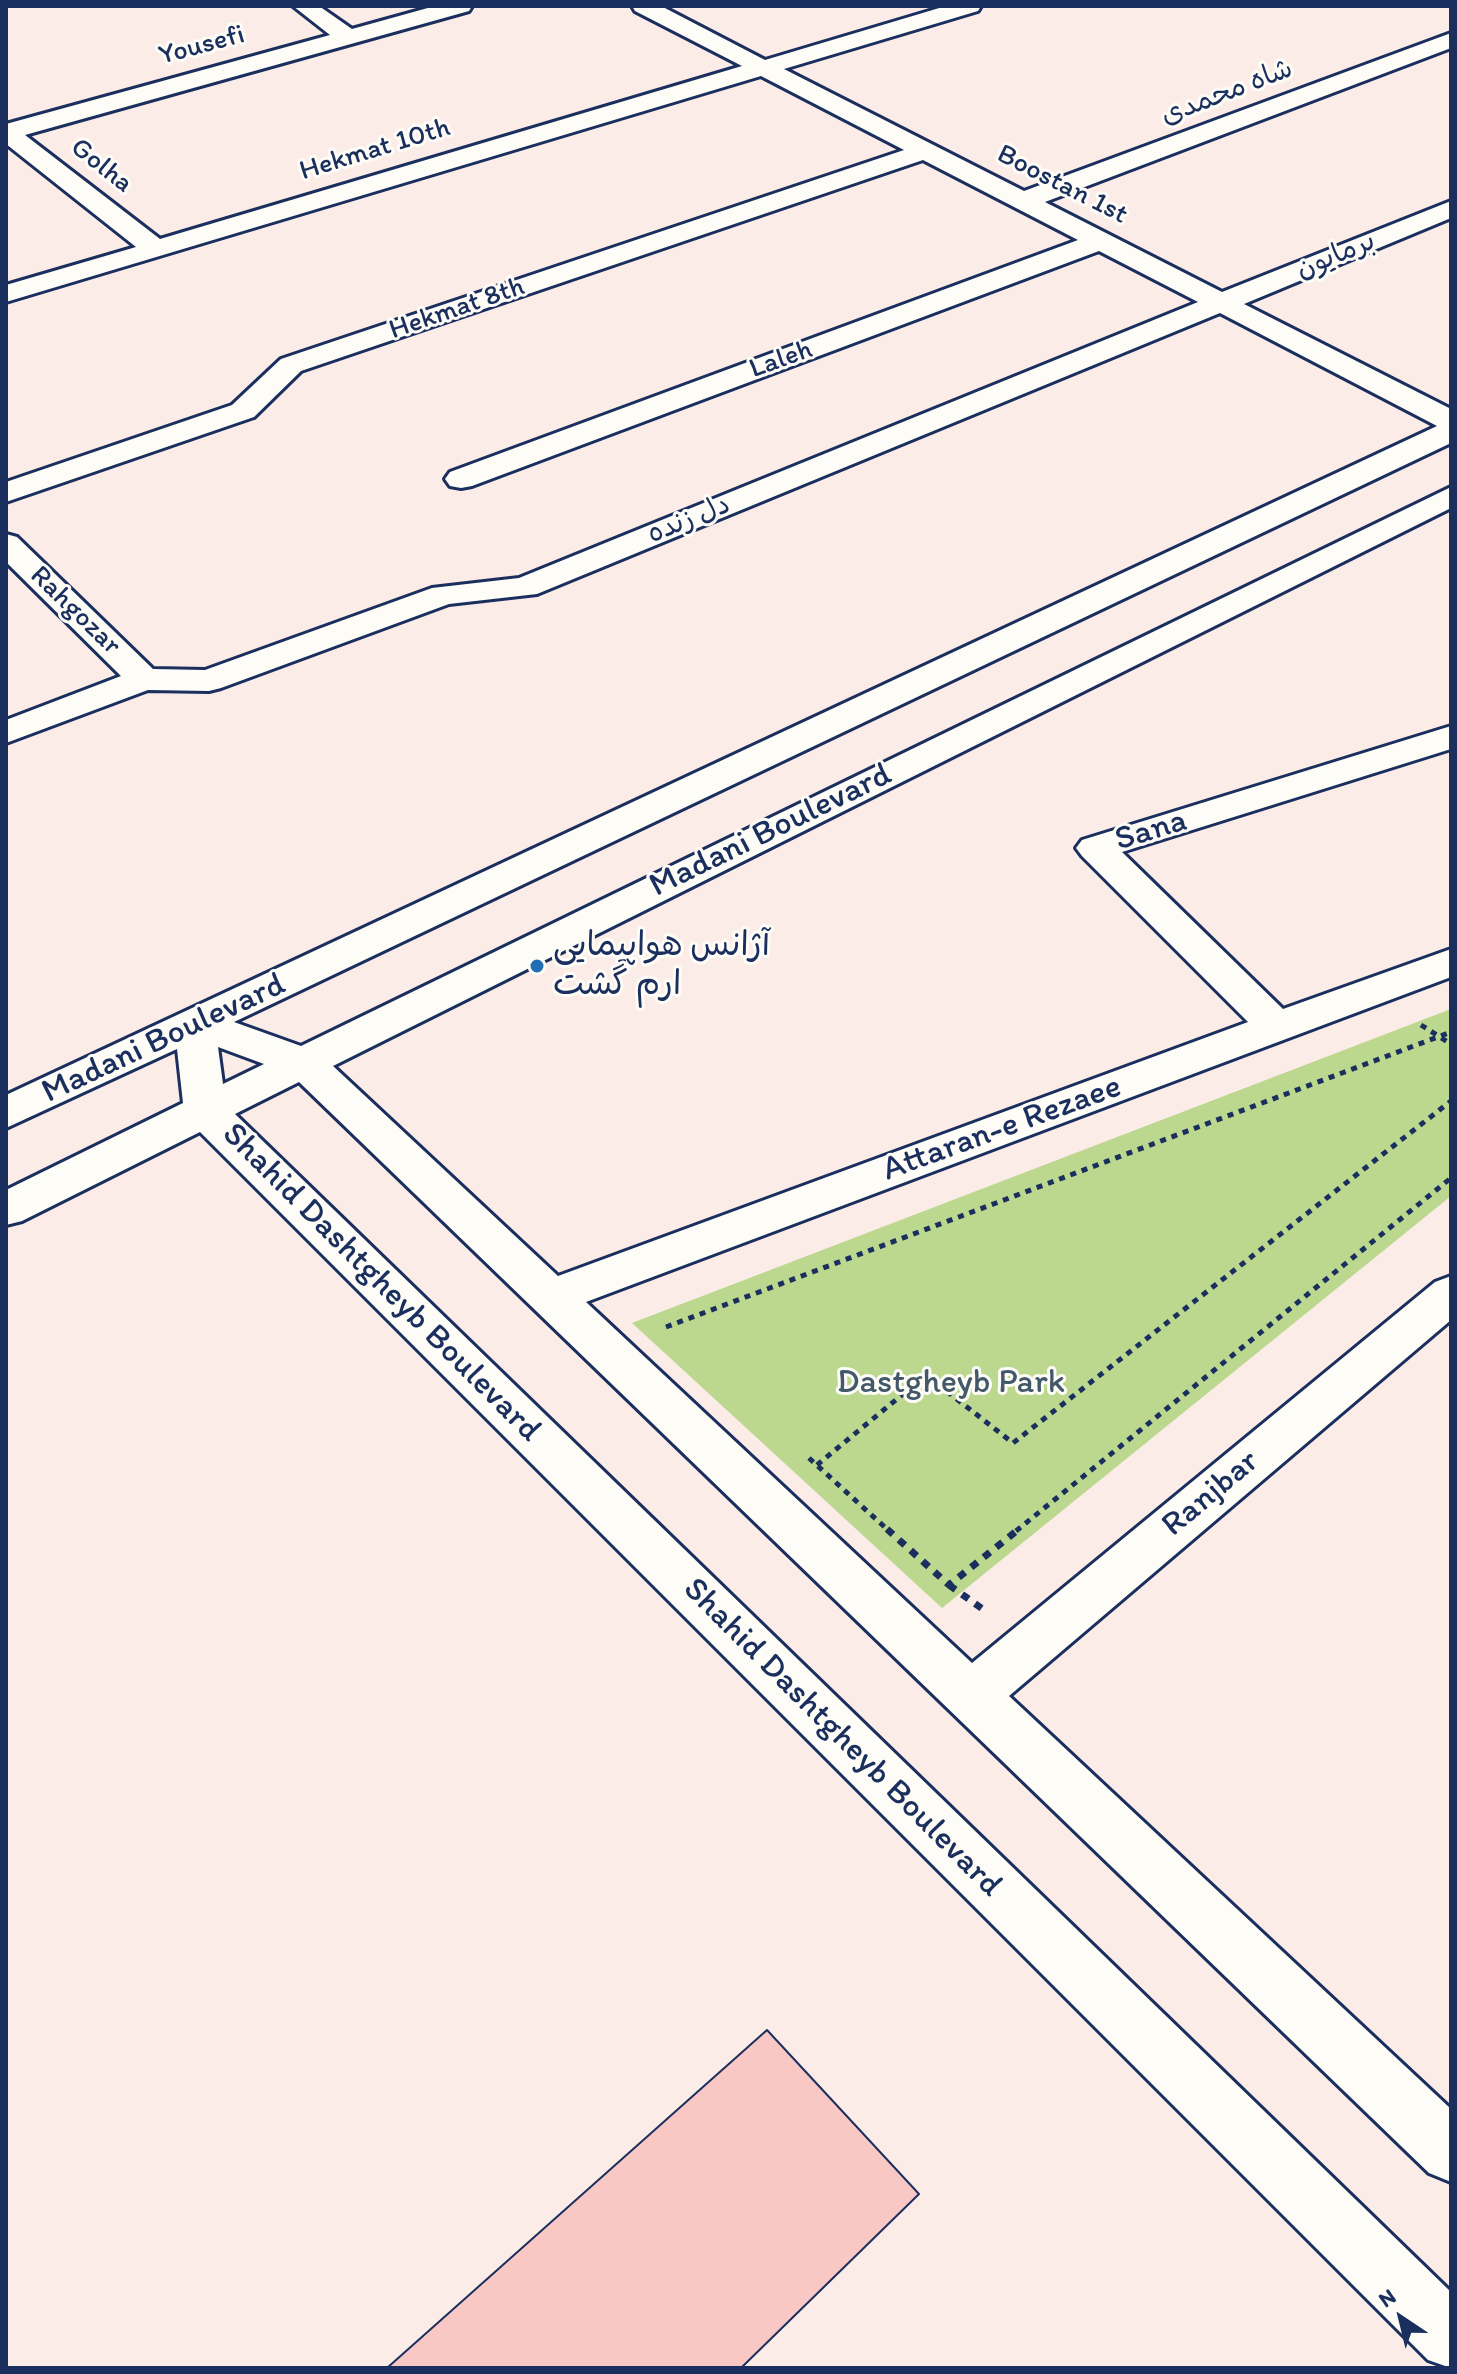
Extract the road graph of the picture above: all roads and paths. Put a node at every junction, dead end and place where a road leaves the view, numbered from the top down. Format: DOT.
graph roads {
  1 [pos="304,6"];
  2 [pos="461,6"];
  3 [pos="643,6"];
  4 [pos="970,6"];
  5 [pos="348,37"];
  6 [pos="1451,40"];
  7 [pos="763,68"];
  8 [pos="6,132"];
  9 [pos="925,151"];
  10 [pos="1023,201"];
  11 [pos="1451,209"];
  12 [pos="1101,241"];
  13 [pos="156,249"];
  14 [pos="6,294"];
  15 [pos="1220,302"];
  16 [pos="1451,421"];
  17 [pos="1451,431"];
  18 [pos="461,479"];
  19 [pos="6,493"];
  20 [pos="1451,496"];
  21 [pos="6,544"];
  22 [pos="144,679"];
  23 [pos="6,732"];
  24 [pos="1451,737"];
  25 [pos="1451,962"];
  26 [pos="195,1024"];
  27 [pos="1277,1027"];
  28 [pos="1451,1032"];
  29 [pos="303,1062"];
  30 [pos="1451,1101"];
  31 [pos="205,1111"];
  32 [pos="6,1113"];
  33 [pos="1451,1178"];
  34 [pos="6,1209"];
  35 [pos="605,1277"];
  36 [pos="1451,1294"];
  37 [pos="553,1296"];
  38 [pos="664,1328"];
  39 [pos="674,1336"];
  40 [pos="806,1455"];
  41 [pos="817,1465"];
  42 [pos="773,1506"];
  43 [pos="972,1695"];
  44 [pos="1451,2151"];
  45 [pos="1451,2337"];
  1 -- 5 [label="street"];
  2 -- 5 [label="street, Yousefi"];
  3 -- 7 [label="street, Boostan 1st"];
  4 -- 7 [label="street, Hekmat 10th"];
  5 -- 8 [label="street, Yousefi"];
  6 -- 10 [label="street, شاه محمدی"];
  7 -- 9 [label="street, Boostan 1st"];
  7 -- 13 [label="street, Hekmat 10th"];
  8 -- 13 [label="street, Golha"];
  9 -- 10 [label="street, Boostan 1st"];
  9 -- 19 [label="street, Hekmat 8th"];
  10 -- 12 [label="street, Boostan 1st"];
  11 -- 15 [label="street, برمایون"];
  12 -- 15 [label="street, Boostan 1st"];
  12 -- 18 [label="street, Laleh"];
  13 -- 14 [label="street, Hekmat 10th"];
  15 -- 16 [label="street, Boostan 1st"];
  15 -- 22 [label="street, دل زنده"];
  17 -- 26 [label="street, Madani Boulevard"];
  20 -- 29 [label="street, Madani Boulevard"];
  21 -- 22 [label="street, Rahgozar"];
  22 -- 23 [label="street"];
  24 -- 27 [label="street, Sana"];
  25 -- 27 [label="street, Attaran-e Rezaee"];
  26 -- 29 [label="street"];
  26 -- 31 [label="street, Shahid Dashtgheyb Boulevard"];
  26 -- 32 [label="street, Madani Boulevard"];
  27 -- 35 [label="street, Attaran-e Rezaee"];
  28 -- 38 [label="path"];
  29 -- 31 [label="street, Madani Boulevard"];
  29 -- 37 [label="street"];
  30 -- 41 [label="path"];
  31 -- 34 [label="street, Madani Boulevard"];
  31 -- 45 [label="street, Shahid Dashtgheyb Boulevard"];
  33 -- 41 [label="path"];
  35 -- 37 [label="street, Attaran-e Rezaee"];
  35 -- 38 [label="path"];
  36 -- 43 [label="street, Ranjbar"];
  37 -- 42 [label="street"];
  38 -- 39 [label="path"];
  40 -- 41 [label="path"];
  41 -- 42 [label="path"];
  42 -- 43 [label="street"];
  43 -- 44 [label="street"];
}
